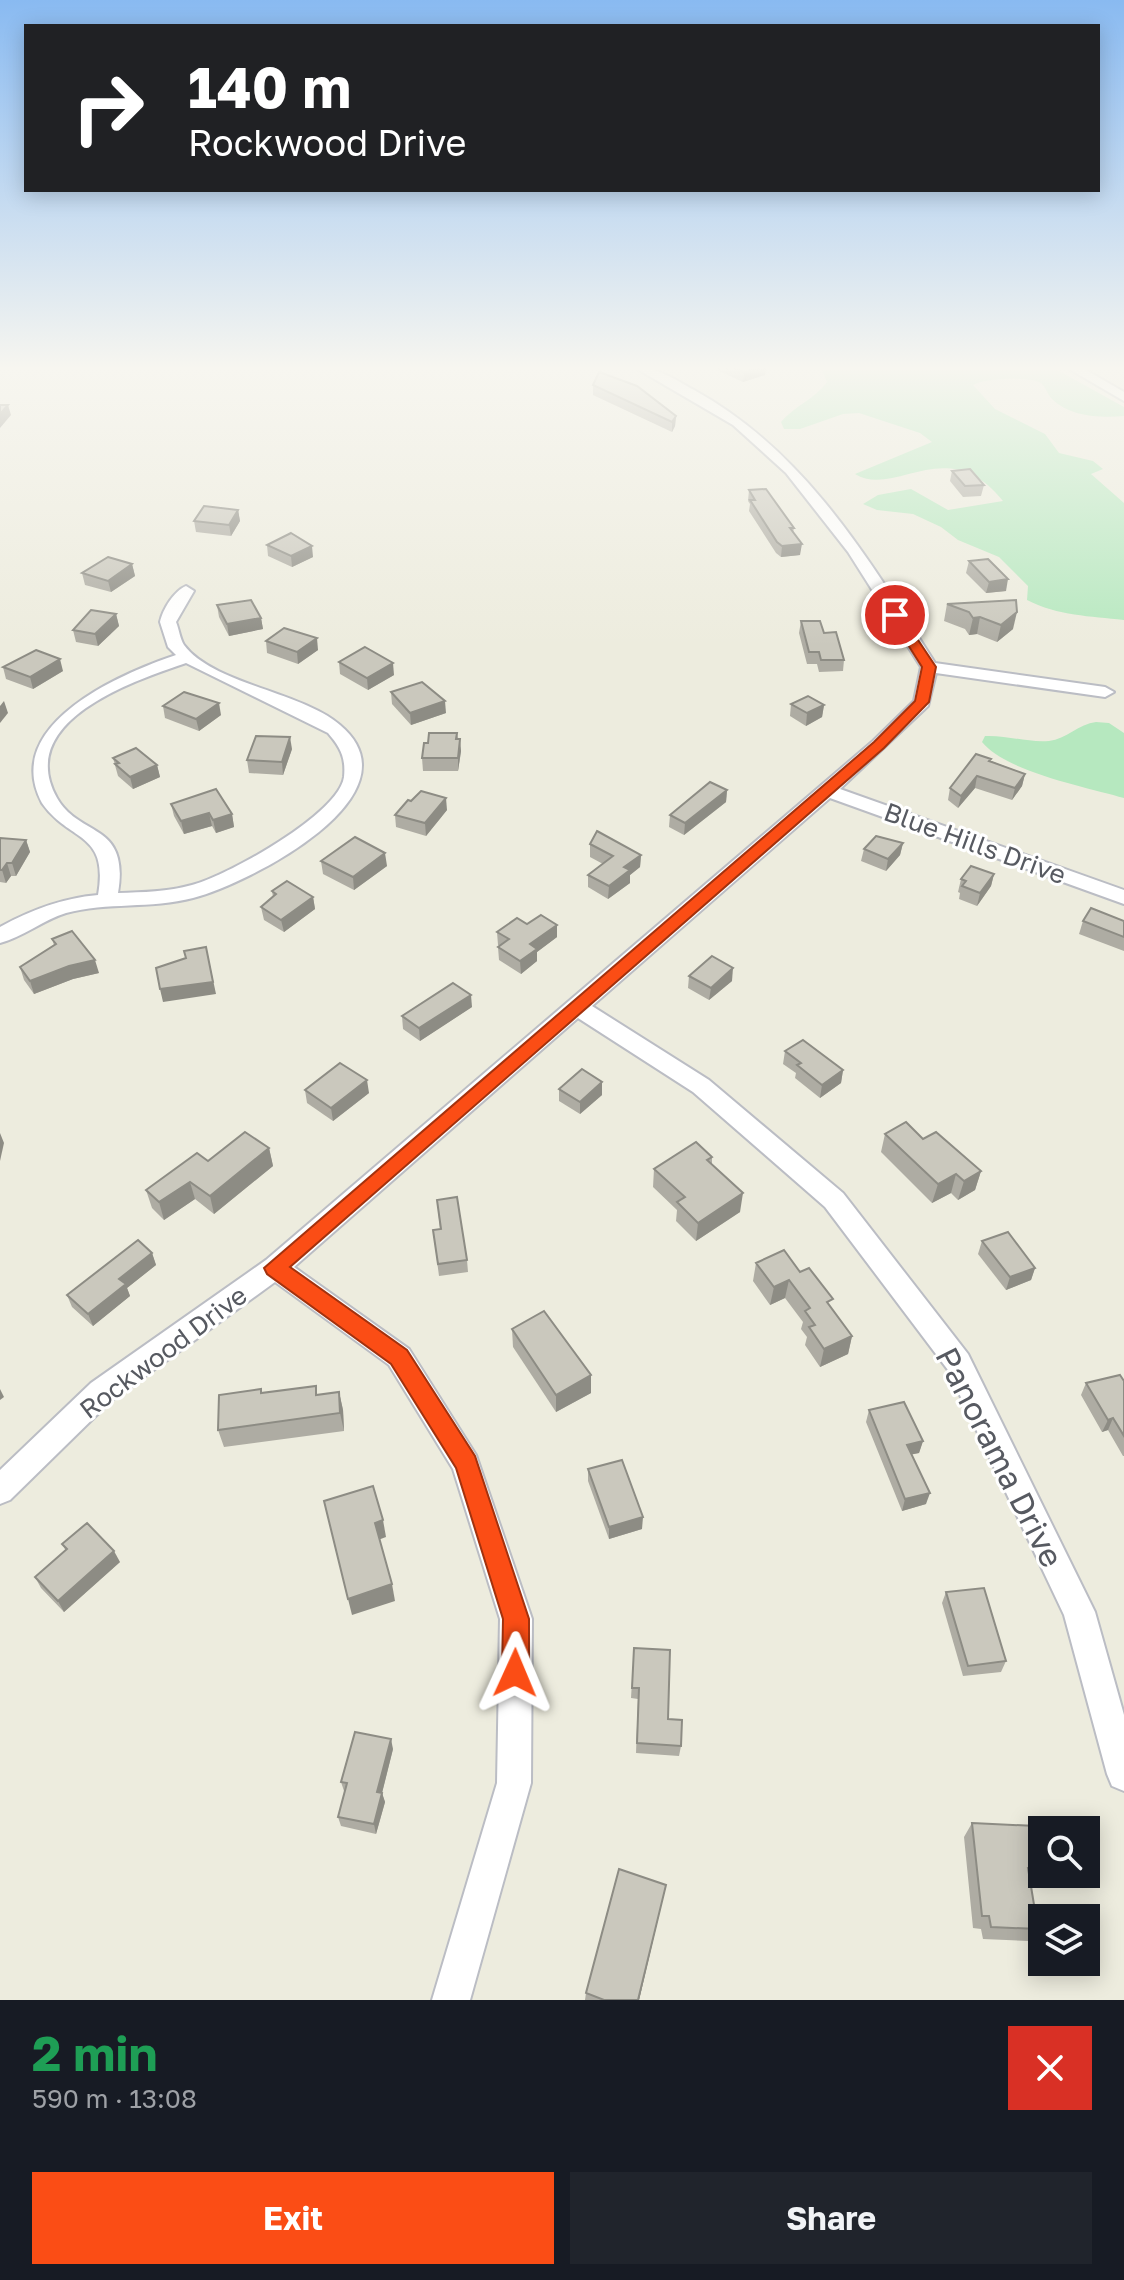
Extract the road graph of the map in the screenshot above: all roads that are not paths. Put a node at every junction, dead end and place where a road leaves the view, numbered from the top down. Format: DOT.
graph roads {
  1 [pos="780,459"];
  2 [pos="186,591"];
  3 [pos="186,657"];
  4 [pos="929,667"];
  5 [pos="1105,692"];
  6 [pos="826,790"];
  7 [pos="1124,897"];
  8 [pos="107,901"];
  9 [pos="0,936"];
  10 [pos="576,1006"];
  11 [pos="275,1268"];
  12 [pos="0,1490"];
  13 [pos="1124,1774"];
  14 [pos="451,2000"];
  1 -- 4 [label="street"];
  2 -- 3 [label="street"];
  3 -- 8 [label="street"];
  3 -- 8 [label="street"];
  4 -- 5 [label="street"];
  4 -- 6 [label="street, Rockwood Drive"];
  6 -- 7 [label="street, Blue Hills Drive"];
  6 -- 10 [label="street, Rockwood Drive"];
  8 -- 9 [label="street"];
  10 -- 11 [label="street, Rockwood Drive"];
  10 -- 13 [label="street, Panorama Drive"];
  11 -- 12 [label="street, Rockwood Drive"];
  11 -- 14 [label="street"];
}
